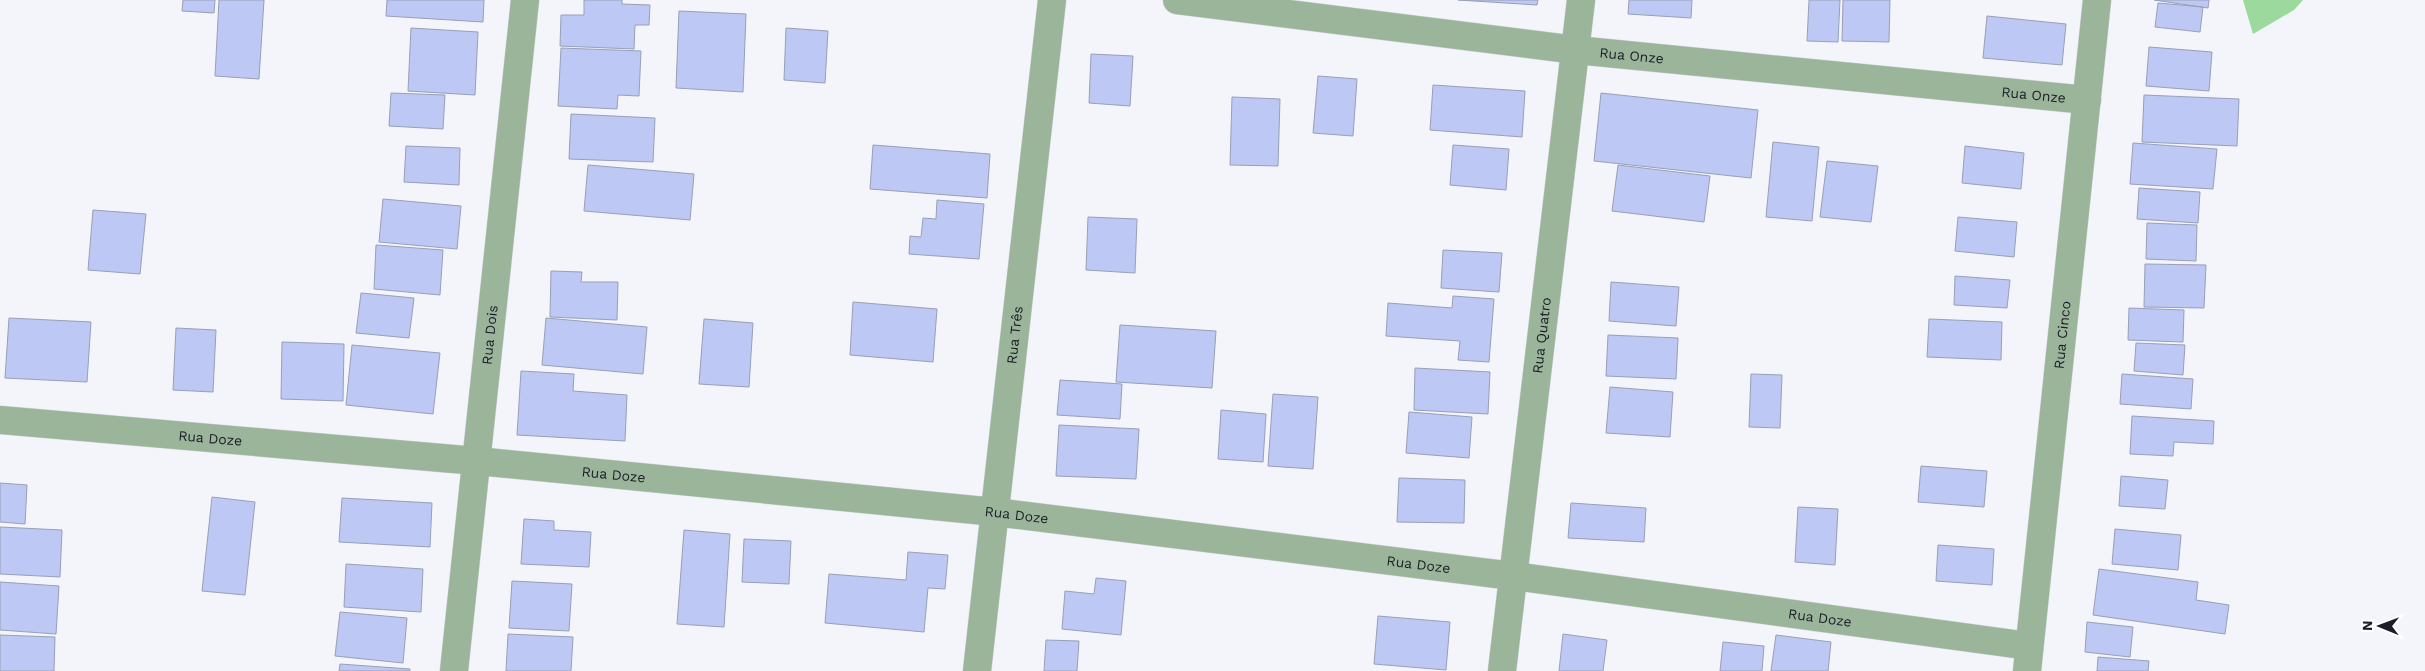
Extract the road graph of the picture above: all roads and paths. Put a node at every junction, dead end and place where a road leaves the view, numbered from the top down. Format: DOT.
graph roads {
  1 [pos="525,0"];
  2 [pos="1052,0"];
  3 [pos="1177,0"];
  4 [pos="1581,0"];
  5 [pos="2097,0"];
  6 [pos="1576,50"];
  7 [pos="2087,100"];
  8 [pos="0,420"];
  9 [pos="477,461"];
  10 [pos="995,512"];
  11 [pos="1513,576"];
  12 [pos="2028,659"];
  13 [pos="454,671"];
  14 [pos="977,671"];
  15 [pos="1502,671"];
  1 -- 9 [label="street, Rua Dois"];
  2 -- 10 [label="street, Rua Três"];
  3 -- 6 [label="street, Rua Onze"];
  4 -- 6 [label="street, Rua Quatro"];
  5 -- 7 [label="street, Rua Cinco"];
  6 -- 7 [label="street, Rua Onze"];
  6 -- 11 [label="street, Rua Quatro"];
  7 -- 12 [label="street, Rua Cinco"];
  8 -- 9 [label="street, Rua Doze"];
  9 -- 10 [label="street, Rua Doze"];
  9 -- 13 [label="street, Rua Dois"];
  10 -- 11 [label="street, Rua Doze"];
  10 -- 14 [label="street, Rua Três"];
  11 -- 12 [label="street, Rua Doze"];
  11 -- 15 [label="street, Rua Quatro"];
}
